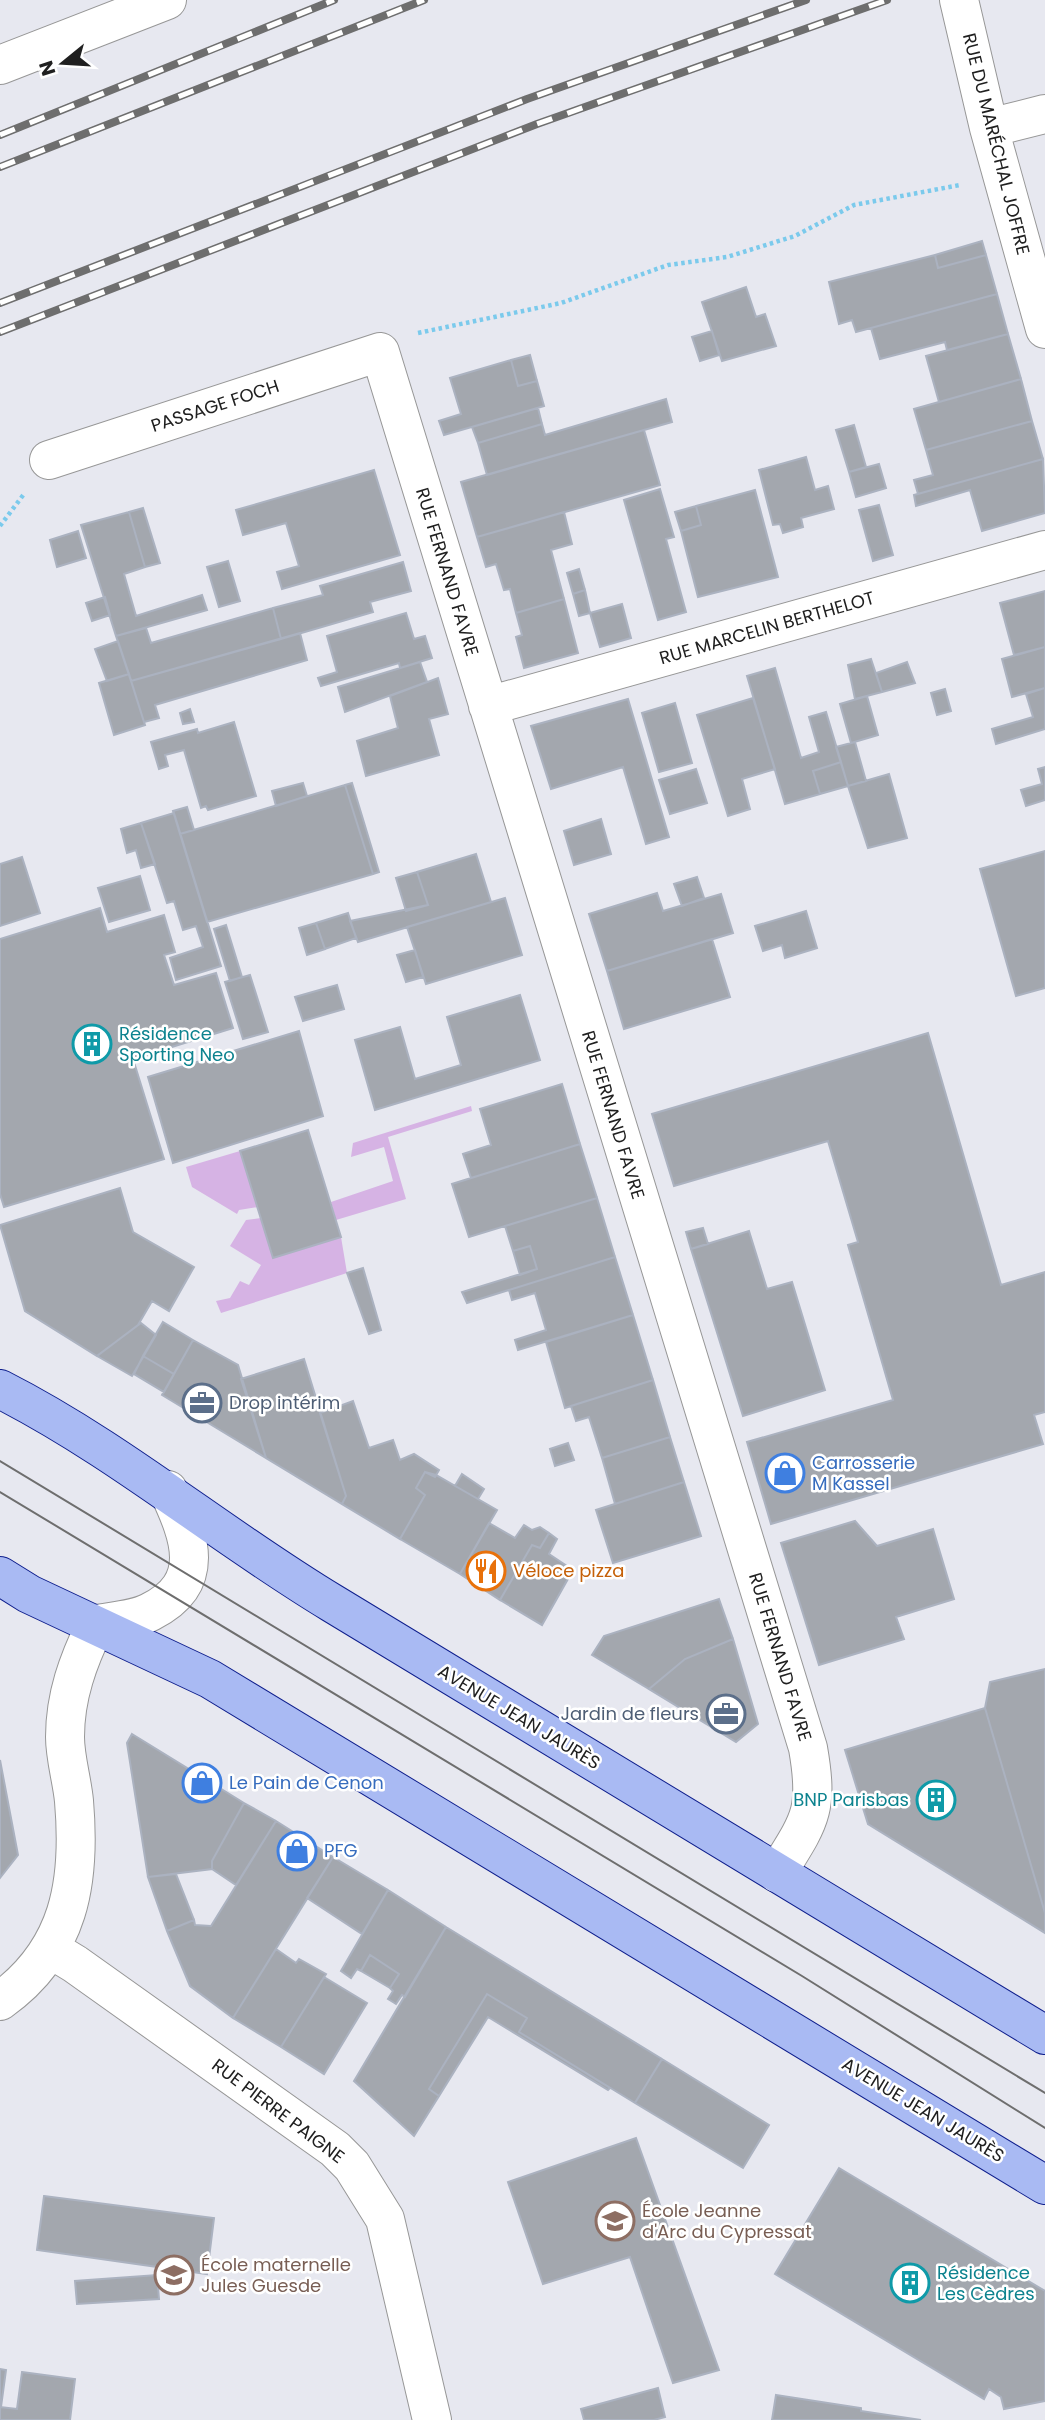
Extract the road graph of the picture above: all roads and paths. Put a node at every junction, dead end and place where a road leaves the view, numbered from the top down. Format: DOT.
graph roads {
  1 [pos="167,0"];
  2 [pos="959,0"];
  3 [pos="0,65"];
  4 [pos="1045,114"];
  5 [pos="989,128"];
  6 [pos="1003,179"];
  7 [pos="1045,329"];
  8 [pos="380,352"];
  9 [pos="50,460"];
  10 [pos="1045,550"];
  11 [pos="488,706"];
  12 [pos="0,1389"];
  13 [pos="168,1490"];
  14 [pos="0,1576"];
  15 [pos="96,1625"];
  16 [pos="777,1873"];
  17 [pos="52,1951"];
  18 [pos="0,2001"];
  19 [pos="1045,2035"];
  20 [pos="1045,2185"];
  21 [pos="432,2420"];
  1 -- 3 [label="street"];
  2 -- 5 [label="street, RUE DU MARÉCHAL JOFFRE"];
  4 -- 5 [label="street"];
  5 -- 6 [label="street, RUE DU MARÉCHAL JOFFRE"];
  6 -- 7 [label="street, RUE DU MARÉCHAL JOFFRE"];
  6 -- 8 [label="path"];
  8 -- 9 [label="street, PASSAGE FOCH"];
  8 -- 11 [label="street, RUE FERNAND FAVRE"];
  10 -- 11 [label="street, RUE MARCELIN BERTHELOT"];
  11 -- 16 [label="street, RUE FERNAND FAVRE"];
  12 -- 13 [label="main road, AVENUE JEAN JAURÈS"];
  13 -- 15 [label="street"];
  13 -- 16 [label="main road, AVENUE JEAN JAURÈS"];
  14 -- 15 [label="main road, AVENUE JEAN JAURÈS"];
  15 -- 17 [label="street"];
  15 -- 20 [label="main road, AVENUE JEAN JAURÈS"];
  16 -- 19 [label="main road, AVENUE JEAN JAURÈS"];
  17 -- 18 [label="street"];
  17 -- 21 [label="street, RUE PIERRE PAIGNE"];
}
